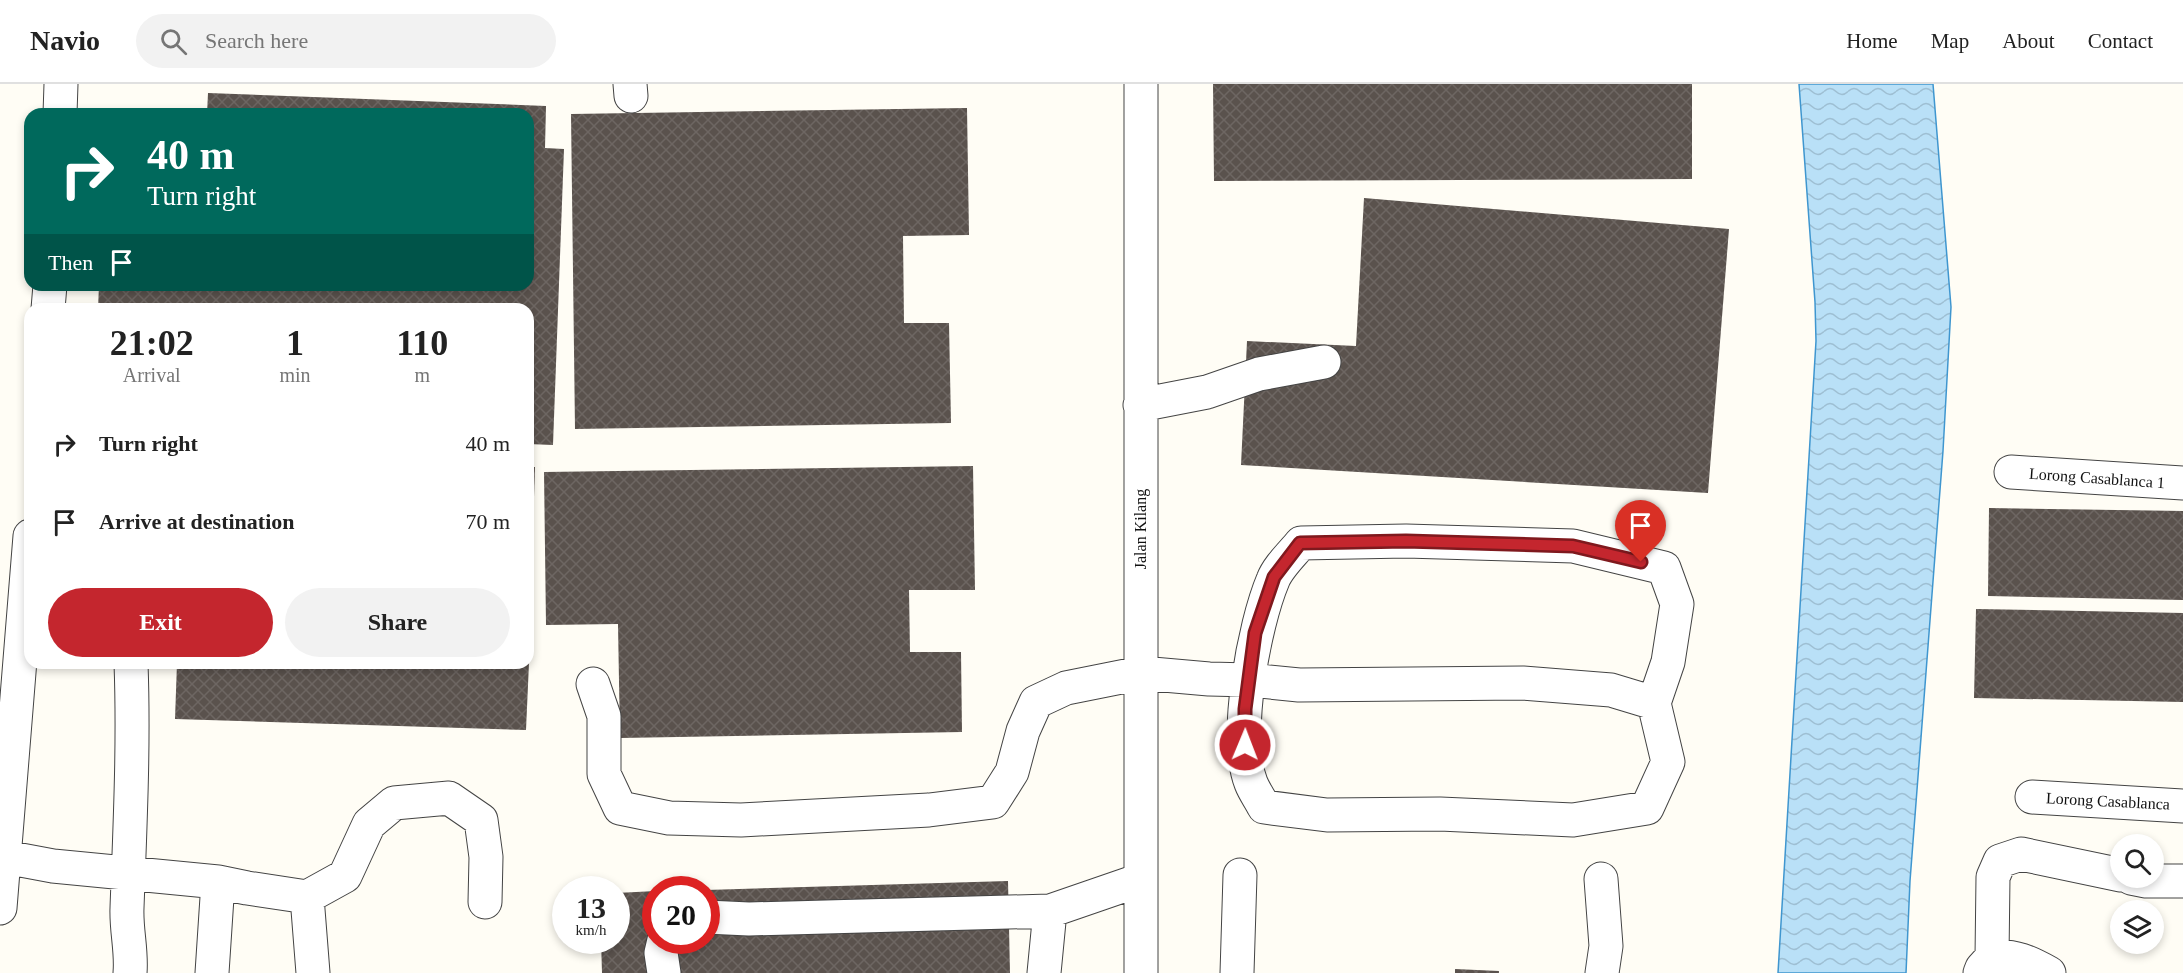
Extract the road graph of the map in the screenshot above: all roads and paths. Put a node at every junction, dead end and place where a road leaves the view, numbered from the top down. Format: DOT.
graph roads {
  1 [pos="61,84"];
  2 [pos="1141,84"];
  3 [pos="60,108"];
  4 [pos="1324,362"];
  5 [pos="1140,405"];
  6 [pos="2011,472"];
  7 [pos="2183,483"];
  8 [pos="24,613"];
  9 [pos="131,669"];
  10 [pos="1141,673"];
  11 [pos="1250,680"];
  12 [pos="593,684"];
  13 [pos="1654,703"];
  14 [pos="2032,797"];
  15 [pos="2183,806"];
  16 [pos="5,856"];
  17 [pos="128,873"];
  18 [pos="2110,873"];
  19 [pos="1240,875"];
  20 [pos="1601,879"];
  21 [pos="1140,880"];
  22 [pos="2164,881"];
  23 [pos="2183,881"];
  24 [pos="218,882"];
  25 [pos="307,897"];
  26 [pos="485,902"];
  27 [pos="0,908"];
  28 [pos="1050,911"];
  29 [pos="720,918"];
  30 [pos="661,954"];
  31 [pos="1986,965"];
  32 [pos="130,973"];
  33 [pos="212,973"];
  34 [pos="313,973"];
  35 [pos="664,973"];
  36 [pos="1044,973"];
  37 [pos="1141,973"];
  38 [pos="1237,973"];
  39 [pos="1602,973"];
  40 [pos="2049,973"];
  1 -- 3 [label="street"];
  2 -- 5 [label="street, Jalan Kilang"];
  4 -- 5 [label="street"];
  5 -- 10 [label="street, Jalan Kilang"];
  6 -- 7 [label="street, Lorong Casablanca 1"];
  8 -- 16 [label="street"];
  9 -- 17 [label="street"];
  10 -- 11 [label="street"];
  10 -- 12 [label="street"];
  10 -- 21 [label="street, Jalan Kilang"];
  11 -- 13 [label="street"];
  11 -- 13 [label="street"];
  11 -- 13 [label="street"];
  14 -- 15 [label="street, Lorong Casablanca"];
  16 -- 17 [label="street"];
  16 -- 27 [label="street"];
  17 -- 24 [label="street"];
  17 -- 32 [label="street"];
  18 -- 31 [label="street"];
  19 -- 38 [label="street"];
  20 -- 39 [label="street"];
  21 -- 28 [label="street"];
  21 -- 37 [label="street, Jalan Kilang"];
  22 -- 23 [label="street"];
  24 -- 25 [label="street"];
  24 -- 33 [label="street"];
  25 -- 26 [label="street"];
  25 -- 34 [label="street"];
  28 -- 29 [label="street"];
  28 -- 36 [label="street"];
  30 -- 35 [label="street"];
  31 -- 40 [label="street"];
}
